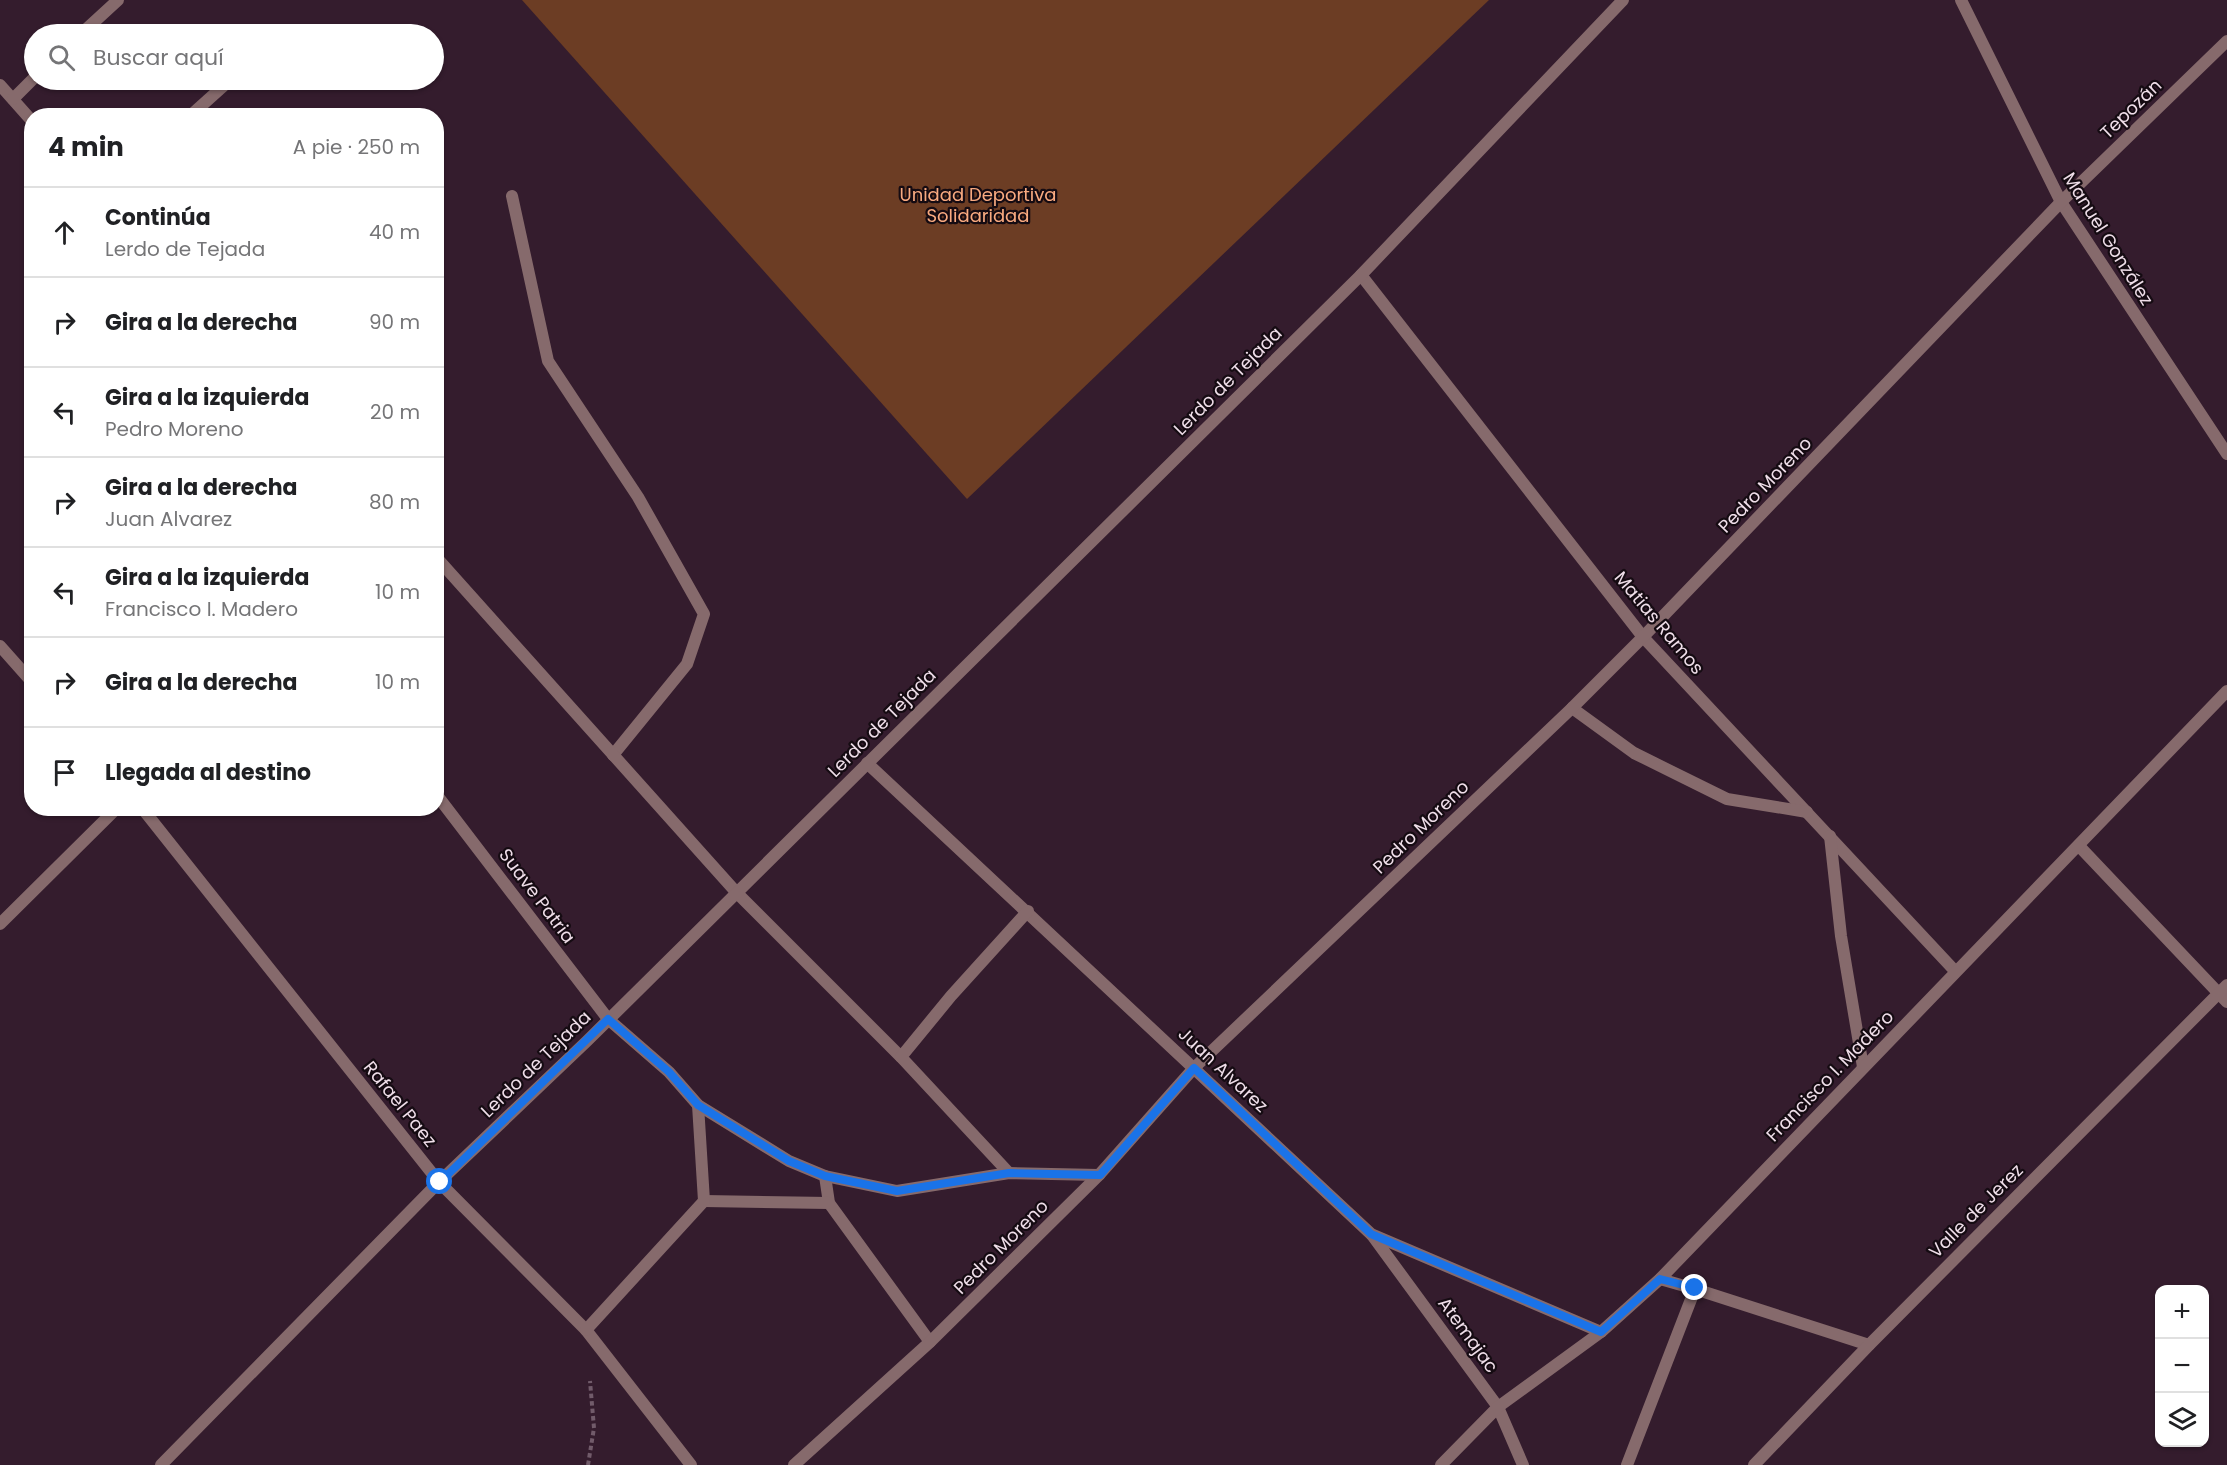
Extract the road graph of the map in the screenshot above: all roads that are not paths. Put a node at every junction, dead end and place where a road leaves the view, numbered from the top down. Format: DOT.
graph roads {
  1 [pos="118,0"];
  2 [pos="1623,0"];
  3 [pos="1962,0"];
  4 [pos="92,24"];
  5 [pos="2227,41"];
  6 [pos="0,85"];
  7 [pos="24,88"];
  8 [pos="219,90"];
  9 [pos="13,99"];
  10 [pos="199,108"];
  11 [pos="24,112"];
  12 [pos="512,196"];
  13 [pos="2061,202"];
  14 [pos="1361,275"];
  15 [pos="2227,454"];
  16 [pos="444,566"];
  17 [pos="1643,638"];
  18 [pos="0,646"];
  19 [pos="24,673"];
  20 [pos="2227,691"];
  21 [pos="1572,708"];
  22 [pos="613,755"];
  23 [pos="867,763"];
  24 [pos="444,804"];
  25 [pos="1807,812"];
  26 [pos="109,816"];
  27 [pos="148,816"];
  28 [pos="1830,836"];
  29 [pos="2079,846"];
  30 [pos="736,892"];
  31 [pos="1028,911"];
  32 [pos="0,924"];
  33 [pos="1955,971"];
  34 [pos="2224,993"];
  35 [pos="608,1019"];
  36 [pos="902,1057"];
  37 [pos="1863,1067"];
  38 [pos="1194,1068"];
  39 [pos="698,1105"];
  40 [pos="1009,1173"];
  41 [pos="1100,1175"];
  42 [pos="825,1176"];
  43 [pos="440,1182"];
  44 [pos="704,1201"];
  45 [pos="829,1203"];
  46 [pos="1371,1234"];
  47 [pos="1660,1279"];
  48 [pos="1695,1288"];
  49 [pos="586,1330"];
  50 [pos="1601,1332"];
  51 [pos="930,1342"];
  52 [pos="1869,1345"];
  53 [pos="1498,1407"];
  54 [pos="161,1465"];
  55 [pos="691,1465"];
  56 [pos="794,1465"];
  57 [pos="1441,1465"];
  58 [pos="1523,1465"];
  59 [pos="1627,1465"];
  60 [pos="1754,1465"];
  1 -- 4 [label="street"];
  2 -- 14 [label="street, Lerdo de Tejada"];
  3 -- 13 [label="street, Manuel González"];
  5 -- 13 [label="street, Tepozán"];
  6 -- 9 [label="street"];
  7 -- 9 [label="street"];
  8 -- 10 [label="street"];
  9 -- 11 [label="street"];
  12 -- 22 [label="street"];
  13 -- 15 [label="street, Manuel González"];
  13 -- 17 [label="street, Pedro Moreno"];
  14 -- 17 [label="street, Matias Ramos"];
  14 -- 23 [label="street, Lerdo de Tejada"];
  16 -- 22 [label="street"];
  17 -- 21 [label="street, Pedro Moreno"];
  17 -- 25 [label="street, Matias Ramos"];
  18 -- 19 [label="street"];
  20 -- 29 [label="street, Francisco I. Madero"];
  21 -- 25 [label="street"];
  21 -- 38 [label="street, Pedro Moreno"];
  22 -- 30 [label="street"];
  23 -- 30 [label="street, Lerdo de Tejada"];
  23 -- 31 [label="street, Juan Alvarez"];
  24 -- 35 [label="street, Suave Patria"];
  25 -- 28 [label="street, Matias Ramos"];
  26 -- 32 [label="street"];
  27 -- 43 [label="street, Rafael Paez"];
  28 -- 33 [label="street, Matias Ramos"];
  28 -- 37 [label="street"];
  29 -- 33 [label="street, Francisco I. Madero"];
  29 -- 34 [label="street"];
  30 -- 35 [label="street, Lerdo de Tejada"];
  30 -- 36 [label="street"];
  31 -- 36 [label="street"];
  31 -- 38 [label="street, Juan Alvarez"];
  33 -- 37 [label="street, Francisco I. Madero"];
  34 -- 52 [label="street, Valle de Jerez"];
  35 -- 39 [label="street, Suave Patria"];
  35 -- 43 [label="street, Lerdo de Tejada"];
  36 -- 40 [label="street"];
  37 -- 47 [label="street, Francisco I. Madero"];
  38 -- 41 [label="street, Pedro Moreno"];
  38 -- 46 [label="street, Juan Alvarez"];
  39 -- 42 [label="street, Suave Patria"];
  39 -- 44 [label="street"];
  40 -- 41 [label="street, Suave Patria"];
  40 -- 42 [label="street, Suave Patria"];
  41 -- 51 [label="street, Pedro Moreno"];
  42 -- 45 [label="street"];
  43 -- 49 [label="street, Rafael Paez"];
  43 -- 54 [label="street, Lerdo de Tejada"];
  44 -- 45 [label="street"];
  44 -- 49 [label="street"];
  45 -- 51 [label="street"];
  46 -- 50 [label="street, Juan Alvarez"];
  46 -- 53 [label="street, Atemajac"];
  47 -- 48 [label="street"];
  47 -- 50 [label="street, Francisco I. Madero"];
  48 -- 52 [label="street"];
  48 -- 59 [label="street"];
  49 -- 55 [label="street, Rafael Paez"];
  50 -- 53 [label="street, Francisco I. Madero"];
  51 -- 56 [label="street, Pedro Moreno"];
  52 -- 60 [label="street, Valle de Jerez"];
  53 -- 57 [label="street, Francisco I. Madero"];
  53 -- 58 [label="street, Atemajac"];
}
